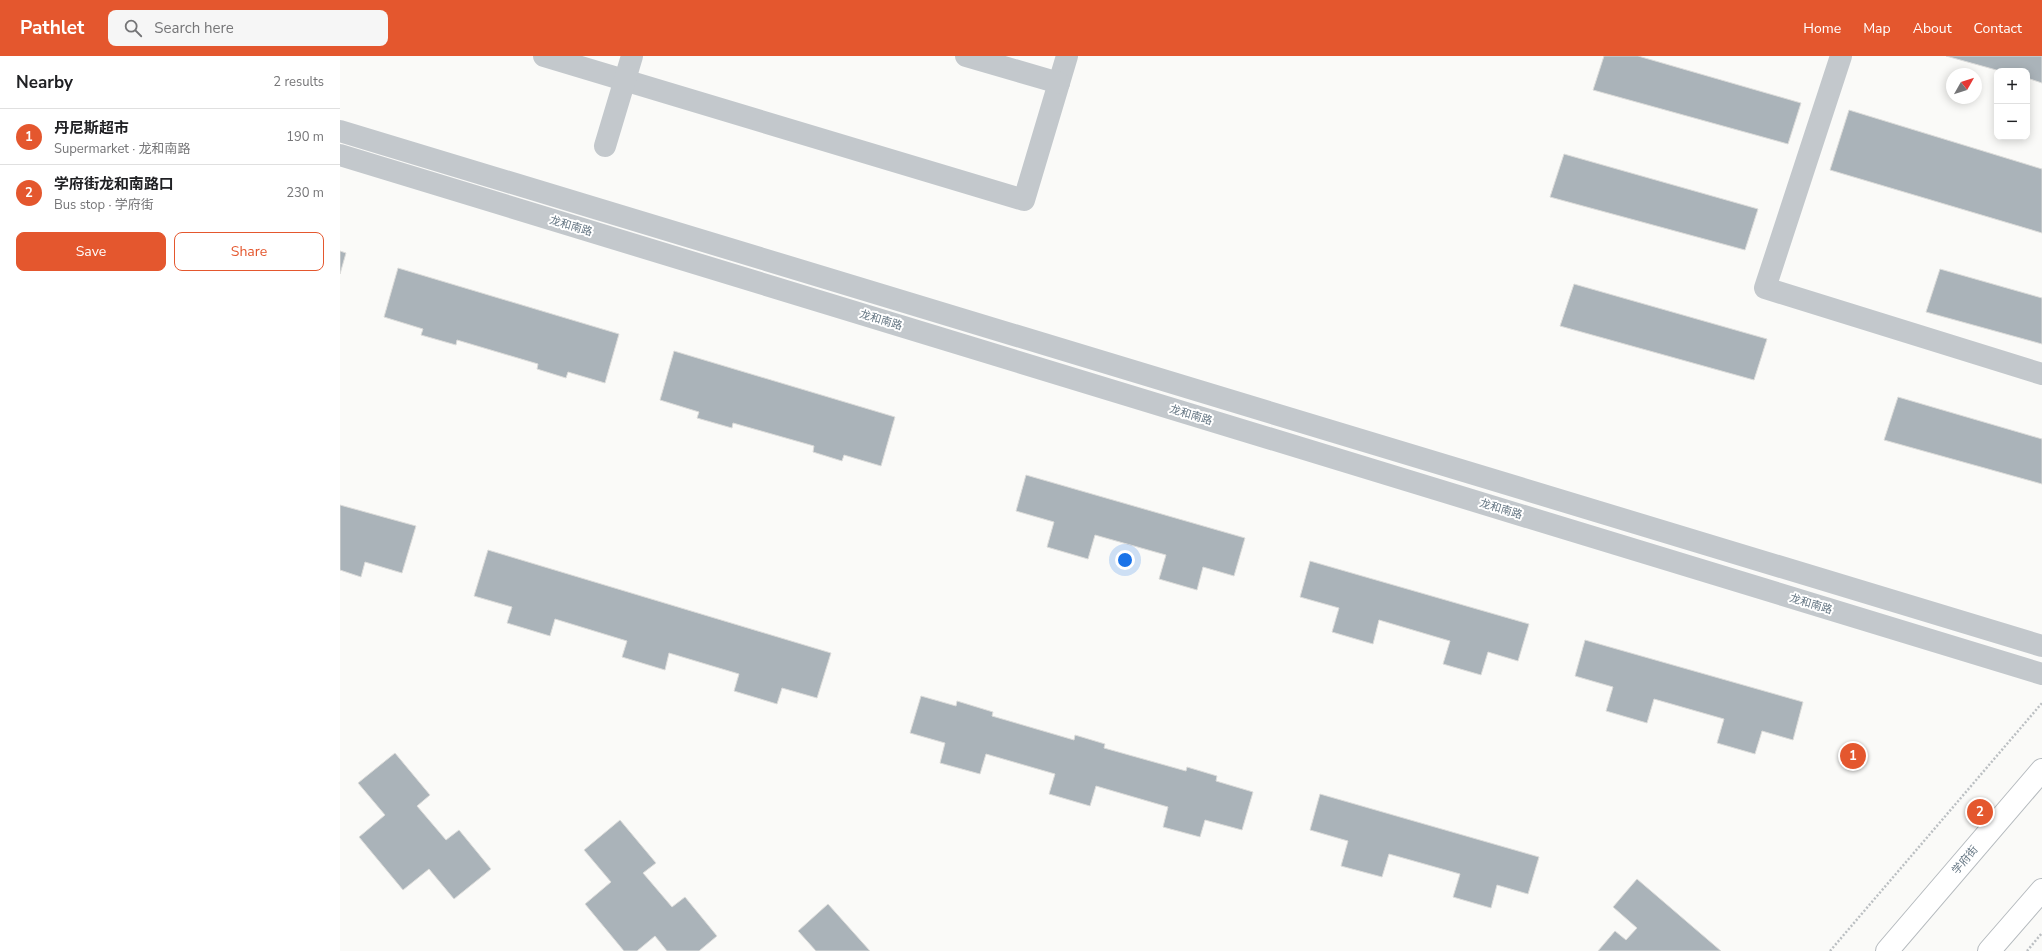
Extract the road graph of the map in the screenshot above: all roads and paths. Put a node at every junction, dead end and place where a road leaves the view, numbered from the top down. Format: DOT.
graph roads {
  1 [pos="544,56"];
  2 [pos="632,56"];
  3 [pos="966,56"];
  4 [pos="1067,56"];
  5 [pos="1841,56"];
  6 [pos="625,80"];
  7 [pos="1059,84"];
  8 [pos="340,131"];
  9 [pos="605,146"];
  10 [pos="340,155"];
  11 [pos="2042,374"];
  12 [pos="2042,646"];
  13 [pos="2042,674"];
  14 [pos="2042,704"];
  15 [pos="2042,770"];
  16 [pos="2042,890"];
  17 [pos="2042,933"];
  18 [pos="1830,951"];
  19 [pos="1887,951"];
  20 [pos="1989,951"];
  21 [pos="2027,951"];
  1 -- 6 [label="street"];
  2 -- 6 [label="street"];
  3 -- 7 [label="street"];
  4 -- 7 [label="street"];
  5 -- 11 [label="street"];
  6 -- 7 [label="street"];
  6 -- 9 [label="street"];
  8 -- 12 [label="street"];
  10 -- 13 [label="street, 龙和南路"];
  14 -- 18 [label="path"];
  15 -- 19 [label="main road, 学府街"];
  16 -- 20 [label="main road"];
  17 -- 21 [label="path"];
}
